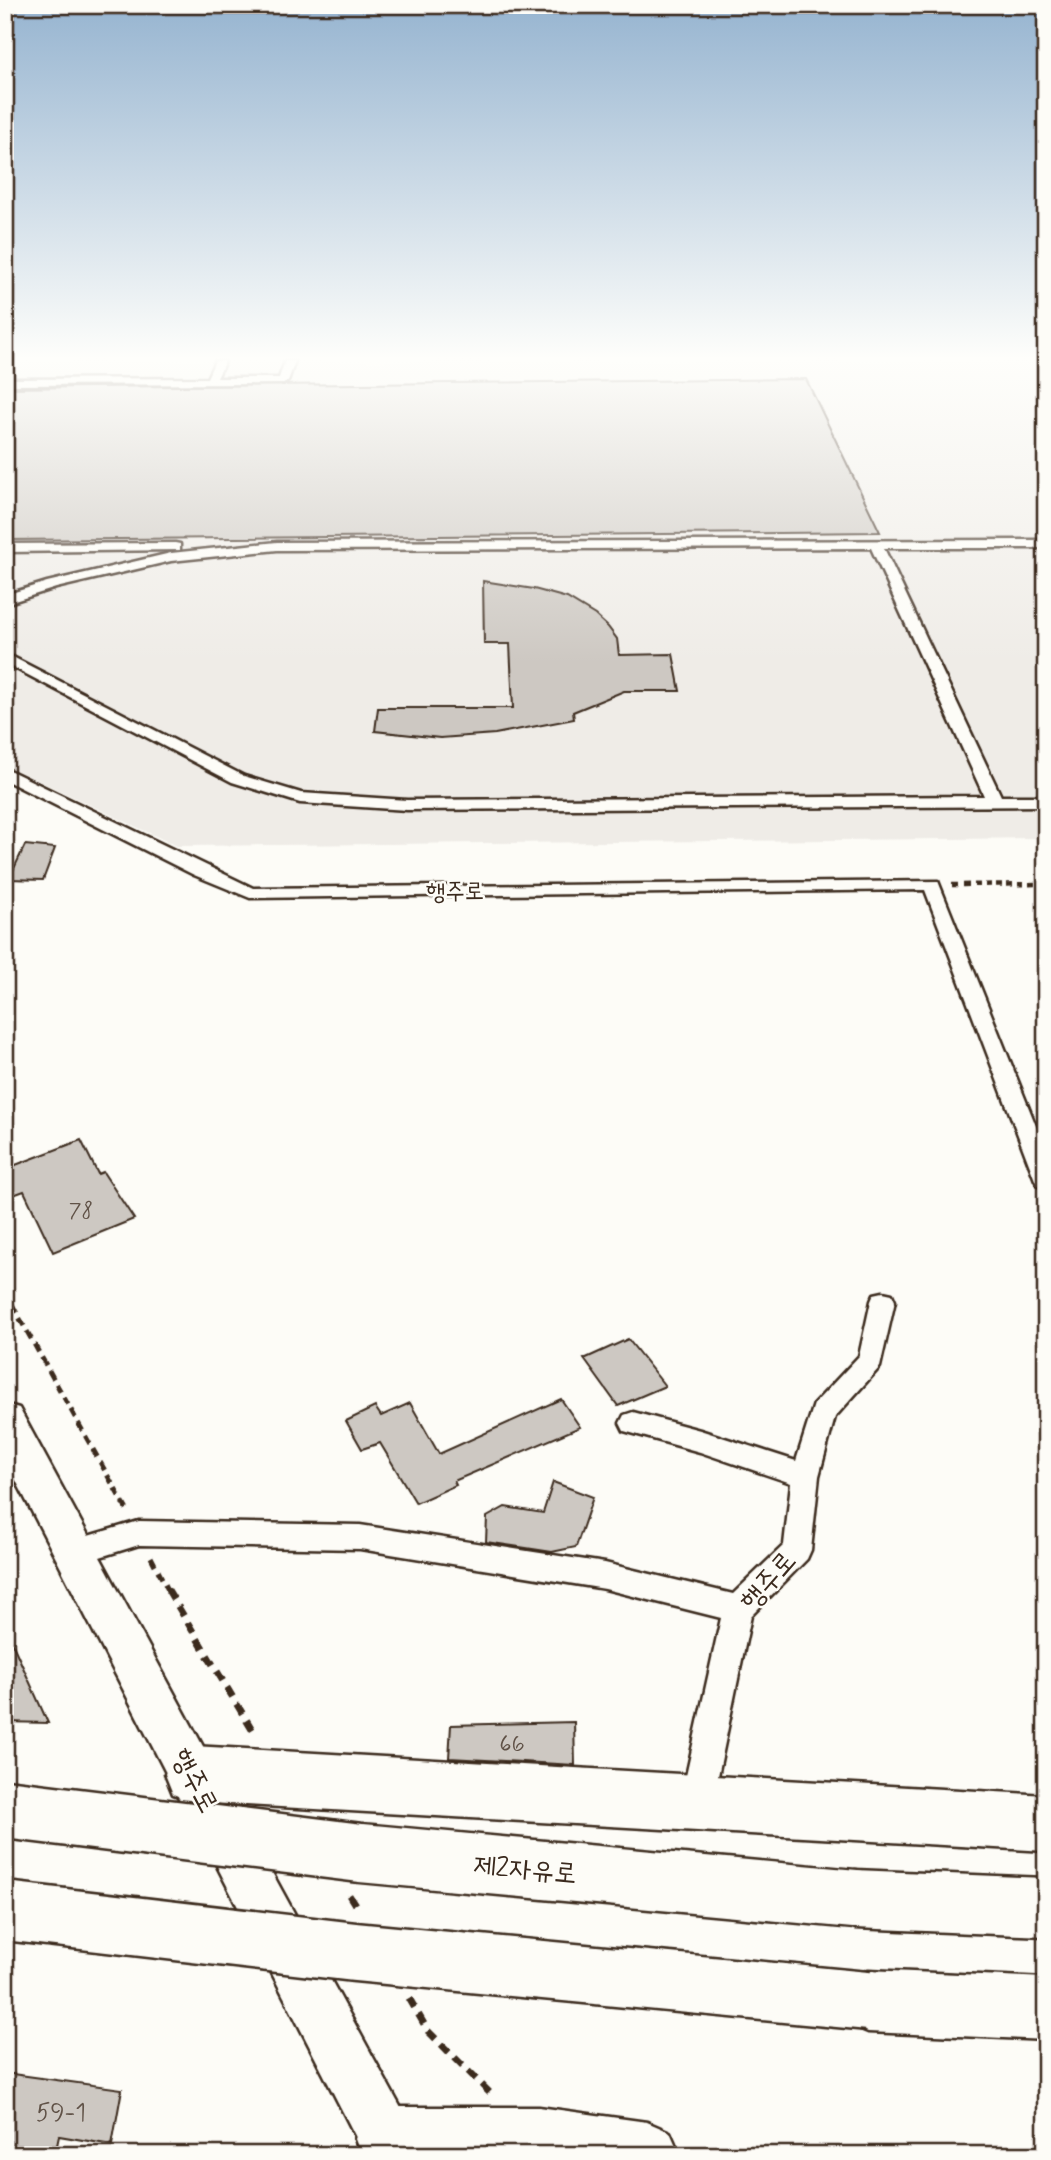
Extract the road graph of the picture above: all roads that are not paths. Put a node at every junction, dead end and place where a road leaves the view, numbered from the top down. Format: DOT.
graph roads {
  1 [pos="1046,544"];
  2 [pos="876,545"];
  3 [pos="277,546"];
  4 [pos="5,548"];
  5 [pos="70,548"];
  6 [pos="52,585"];
  7 [pos="5,600"];
  8 [pos="5,657"];
  9 [pos="5,773"];
  10 [pos="1046,801"];
  11 [pos="995,802"];
  12 [pos="1046,1180"];
  13 [pos="883,1301"];
  14 [pos="5,1420"];
  15 [pos="633,1423"];
  16 [pos="805,1476"];
  17 [pos="75,1552"];
  18 [pos="738,1609"];
  19 [pos="193,1774"];
  20 [pos="702,1776"];
  21 [pos="5,1809"];
  22 [pos="1046,1823"];
  23 [pos="1046,1907"];
  24 [pos="5,1911"];
  25 [pos="1046,2009"];
  26 [pos="398,2149"];
  27 [pos="647,2155"];
  1 -- 2 [label="street"];
  2 -- 3 [label="street"];
  2 -- 11 [label="street"];
  3 -- 5 [label="street"];
  3 -- 6 [label="street"];
  4 -- 5 [label="street"];
  5 -- 6 [label="street"];
  6 -- 7 [label="street"];
  8 -- 11 [label="street"];
  9 -- 12 [label="street, 행주로"];
  10 -- 11 [label="street"];
  13 -- 16 [label="street, 행주로"];
  14 -- 17 [label="main road, 행주로"];
  15 -- 16 [label="street"];
  16 -- 18 [label="street, 행주로"];
  17 -- 18 [label="street"];
  17 -- 19 [label="main road, 행주로"];
  18 -- 20 [label="street, 행주로"];
  19 -- 22 [label="highway"];
  19 -- 26 [label="main road, 행주로"];
  21 -- 23 [label="highway, 제2자유로, bridge"];
  24 -- 25 [label="highway, bridge"];
  26 -- 27 [label="highway"];
}
